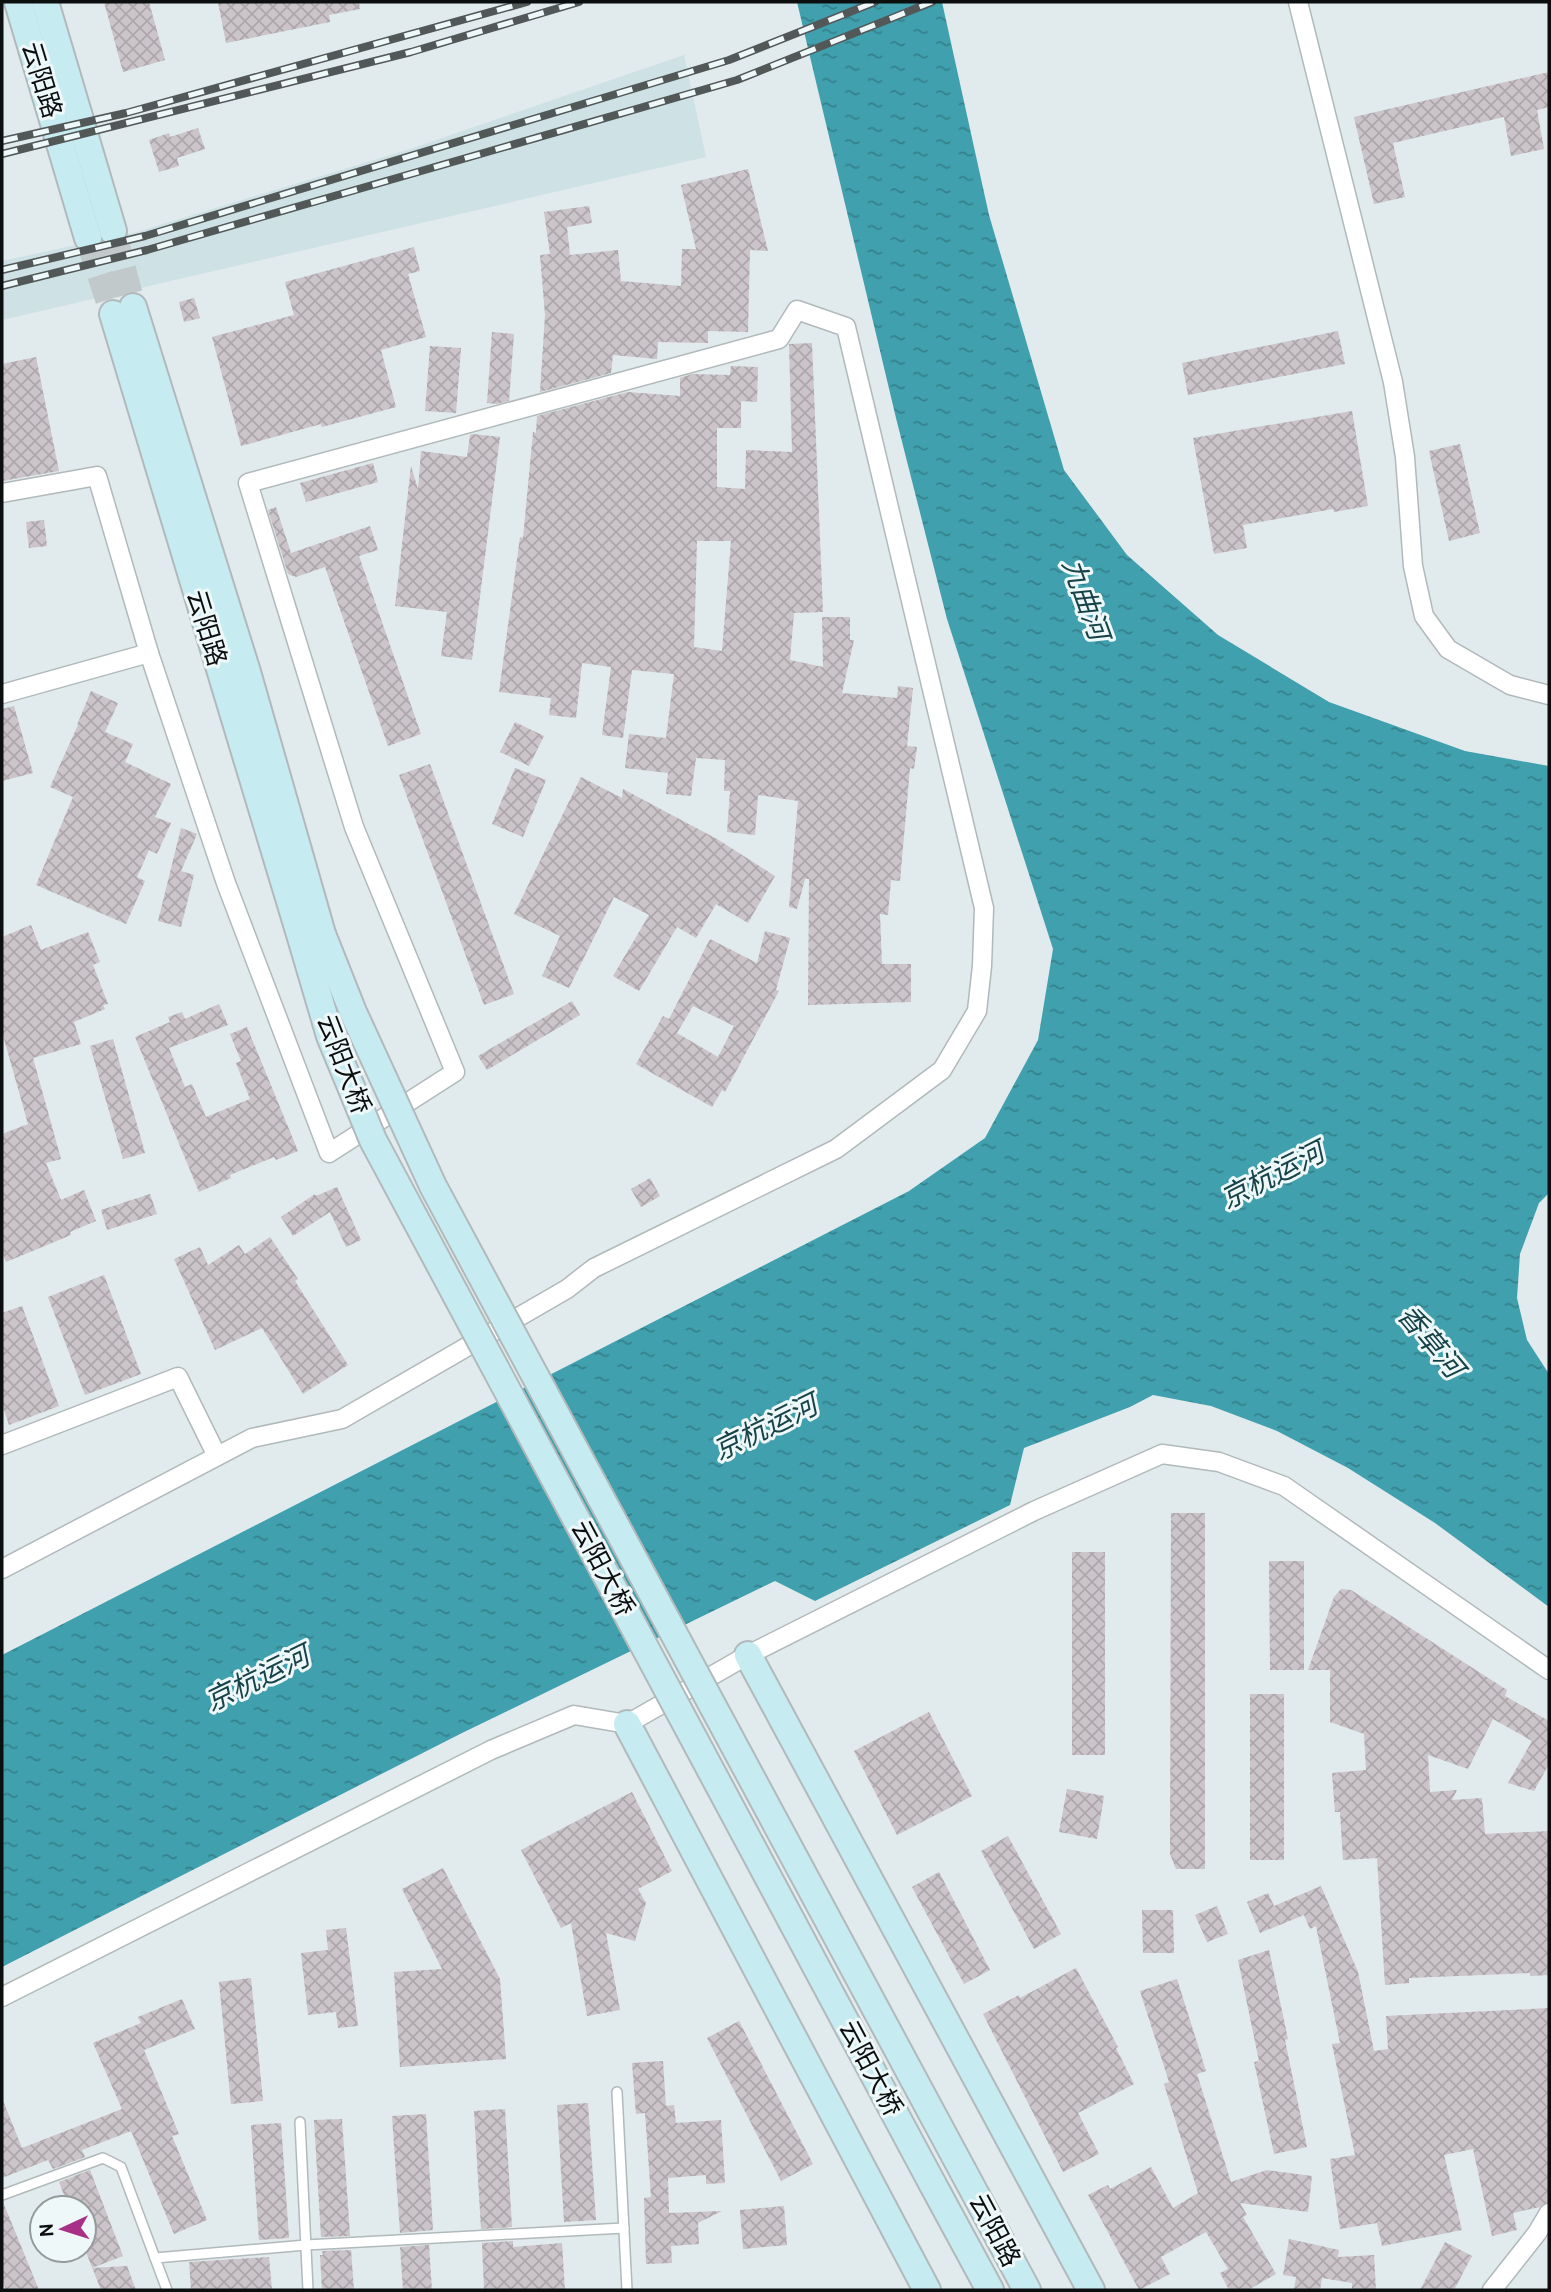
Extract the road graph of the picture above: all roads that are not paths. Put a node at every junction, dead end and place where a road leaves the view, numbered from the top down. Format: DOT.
graph roads {
  1 [pos="18,2"];
  2 [pos="45,2"];
  3 [pos="1298,2"];
  4 [pos="123,310"];
  5 [pos="2,493"];
  6 [pos="149,653"];
  7 [pos="2,694"];
  8 [pos="1549,695"];
  9 [pos="312,937"];
  10 [pos="2,1445"];
  11 [pos="217,1456"];
  12 [pos="2,1569"];
  13 [pos="748,1655"];
  14 [pos="1549,1670"];
  15 [pos="627,1724"];
  16 [pos="2,1997"];
  17 [pos="617,2092"];
  18 [pos="300,2122"];
  19 [pos="963,2171"];
  20 [pos="932,2183"];
  21 [pos="2,2195"];
  22 [pos="1549,2213"];
  23 [pos="624,2228"];
  24 [pos="306,2245"];
  25 [pos="155,2258"];
  26 [pos="167,2290"];
  27 [pos="308,2290"];
  28 [pos="627,2290"];
  29 [pos="927,2290"];
  30 [pos="990,2290"];
  31 [pos="1027,2290"];
  32 [pos="1091,2290"];
  33 [pos="1492,2290"];
  1 -- 2 [label="street, 云阳路"];
  3 -- 8 [label="street"];
  4 -- 9 [label="street, 云阳路"];
  5 -- 6 [label="street"];
  6 -- 7 [label="street"];
  6 -- 11 [label="street"];
  9 -- 19 [label="street, 云阳大桥, bridge"];
  9 -- 20 [label="street, 云阳大桥, bridge"];
  10 -- 11 [label="street"];
  11 -- 12 [label="street"];
  13 -- 14 [label="street"];
  13 -- 15 [label="street"];
  13 -- 32 [label="street"];
  15 -- 16 [label="street"];
  15 -- 29 [label="street"];
  17 -- 23 [label="lane"];
  18 -- 24 [label="lane"];
  19 -- 31 [label="street, 云阳路"];
  20 -- 30 [label="street, 云阳路"];
  21 -- 25 [label="lane"];
  22 -- 33 [label="street"];
  23 -- 24 [label="lane"];
  23 -- 28 [label="lane"];
  24 -- 25 [label="lane"];
  24 -- 27 [label="lane"];
  25 -- 26 [label="lane"];
}
